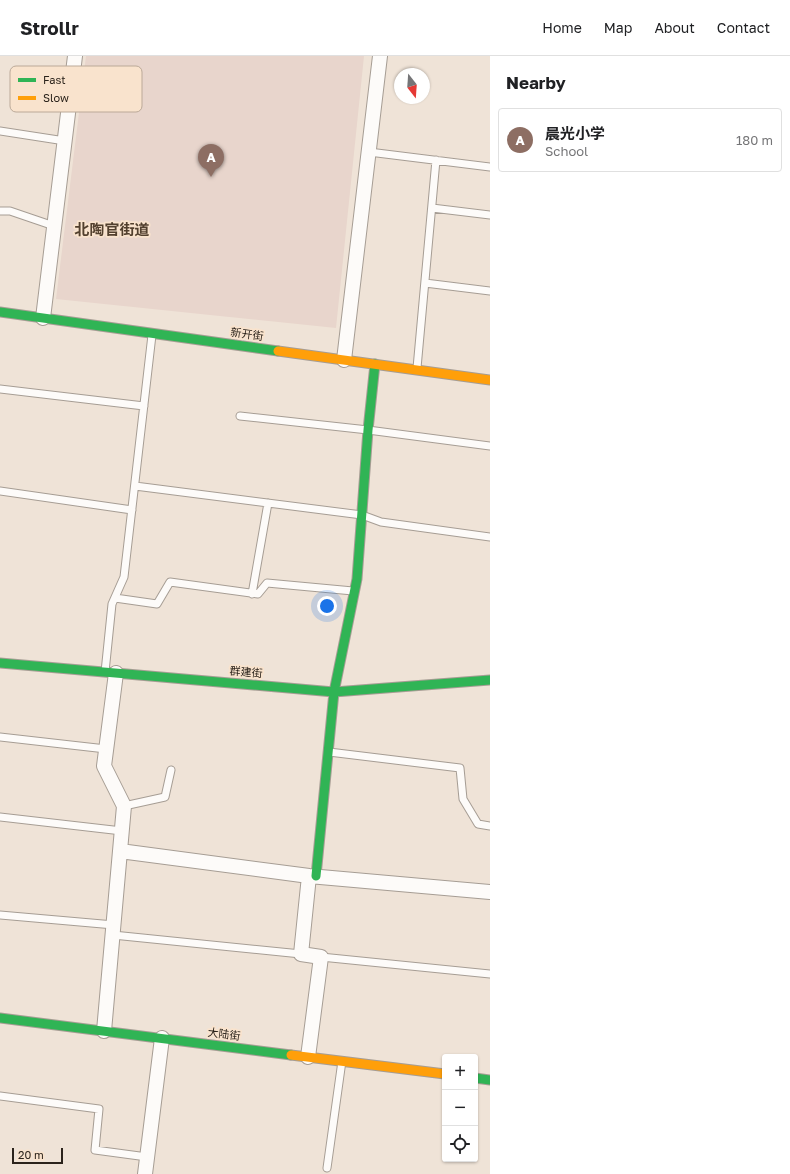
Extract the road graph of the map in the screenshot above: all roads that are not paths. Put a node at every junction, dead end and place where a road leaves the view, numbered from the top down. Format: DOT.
graph roads {
  1 [pos="75,56"];
  2 [pos="380,56"];
  3 [pos="74,66"];
  4 [pos="68,112"];
  5 [pos="0,131"];
  6 [pos="65,141"];
  7 [pos="368,152"];
  8 [pos="436,160"];
  9 [pos="490,167"];
  10 [pos="432,208"];
  11 [pos="0,210"];
  12 [pos="490,215"];
  13 [pos="54,226"];
  14 [pos="425,283"];
  15 [pos="490,291"];
  16 [pos="0,312"];
  17 [pos="43,318"];
  18 [pos="152,333"];
  19 [pos="344,360"];
  20 [pos="375,364"];
  21 [pos="416,370"];
  22 [pos="490,380"];
  23 [pos="0,389"];
  24 [pos="144,406"];
  25 [pos="240,416"];
  26 [pos="368,430"];
  27 [pos="490,446"];
  28 [pos="135,486"];
  29 [pos="0,491"];
  30 [pos="268,503"];
  31 [pos="132,510"];
  32 [pos="362,515"];
  33 [pos="490,537"];
  34 [pos="355,591"];
  35 [pos="252,594"];
  36 [pos="115,598"];
  37 [pos="0,663"];
  38 [pos="110,672"];
  39 [pos="490,680"];
  40 [pos="334,692"];
  41 [pos="0,737"];
  42 [pos="106,749"];
  43 [pos="329,752"];
  44 [pos="171,770"];
  45 [pos="124,806"];
  46 [pos="0,818"];
  47 [pos="490,826"];
  48 [pos="122,831"];
  49 [pos="120,851"];
  50 [pos="313,876"];
  51 [pos="490,892"];
  52 [pos="0,915"];
  53 [pos="113,930"];
  54 [pos="301,954"];
  55 [pos="322,957"];
  56 [pos="490,974"];
  57 [pos="0,1018"];
  58 [pos="104,1031"];
  59 [pos="162,1038"];
  60 [pos="308,1057"];
  61 [pos="342,1061"];
  62 [pos="442,1074"];
  63 [pos="478,1078"];
  64 [pos="490,1080"];
  65 [pos="0,1096"];
  66 [pos="147,1157"];
  67 [pos="327,1168"];
  68 [pos="145,1174"];
  1 -- 3 [label="street"];
  2 -- 7 [label="street"];
  4 -- 6 [label="street"];
  5 -- 6 [label="lane"];
  6 -- 13 [label="street"];
  7 -- 8 [label="lane"];
  7 -- 19 [label="street"];
  8 -- 9 [label="lane"];
  8 -- 10 [label="lane"];
  10 -- 12 [label="lane"];
  10 -- 14 [label="lane"];
  11 -- 13 [label="lane"];
  13 -- 17 [label="street"];
  14 -- 15 [label="lane"];
  14 -- 21 [label="lane"];
  16 -- 17 [label="street, 新开街"];
  17 -- 18 [label="street, 新开街"];
  18 -- 19 [label="street, 新开街"];
  18 -- 24 [label="lane"];
  19 -- 20 [label="street, 新开街"];
  20 -- 21 [label="street, 新开街"];
  20 -- 26 [label="street"];
  21 -- 22 [label="street, 新开街"];
  23 -- 24 [label="lane"];
  24 -- 28 [label="lane"];
  25 -- 26 [label="lane"];
  26 -- 27 [label="lane"];
  26 -- 32 [label="street"];
  28 -- 30 [label="lane"];
  28 -- 31 [label="lane"];
  29 -- 31 [label="lane"];
  30 -- 32 [label="lane"];
  30 -- 35 [label="lane"];
  31 -- 36 [label="lane"];
  32 -- 33 [label="lane"];
  32 -- 34 [label="street"];
  34 -- 35 [label="lane"];
  34 -- 40 [label="street"];
  35 -- 36 [label="lane"];
  36 -- 38 [label="lane"];
  37 -- 38 [label="street, 群建街"];
  38 -- 40 [label="street, 群建街"];
  38 -- 42 [label="street"];
  39 -- 40 [label="street, 群建街"];
  40 -- 43 [label="street"];
  41 -- 42 [label="lane"];
  42 -- 45 [label="street"];
  43 -- 47 [label="lane"];
  43 -- 50 [label="street"];
  44 -- 45 [label="lane"];
  45 -- 48 [label="street"];
  46 -- 48 [label="lane"];
  48 -- 49 [label="street"];
  49 -- 50 [label="street"];
  49 -- 53 [label="street"];
  50 -- 51 [label="street"];
  50 -- 54 [label="street"];
  52 -- 53 [label="lane"];
  53 -- 54 [label="lane"];
  53 -- 58 [label="street"];
  54 -- 55 [label="street"];
  55 -- 56 [label="lane"];
  55 -- 60 [label="street"];
  57 -- 58 [label="street, 大陆街"];
  58 -- 59 [label="street, 大陆街"];
  59 -- 60 [label="street, 大陆街"];
  59 -- 66 [label="street"];
  60 -- 61 [label="street, 大陆街"];
  61 -- 62 [label="street, 大陆街"];
  61 -- 67 [label="lane"];
  63 -- 64 [label="street"];
  65 -- 66 [label="lane"];
  66 -- 68 [label="street"];
}
